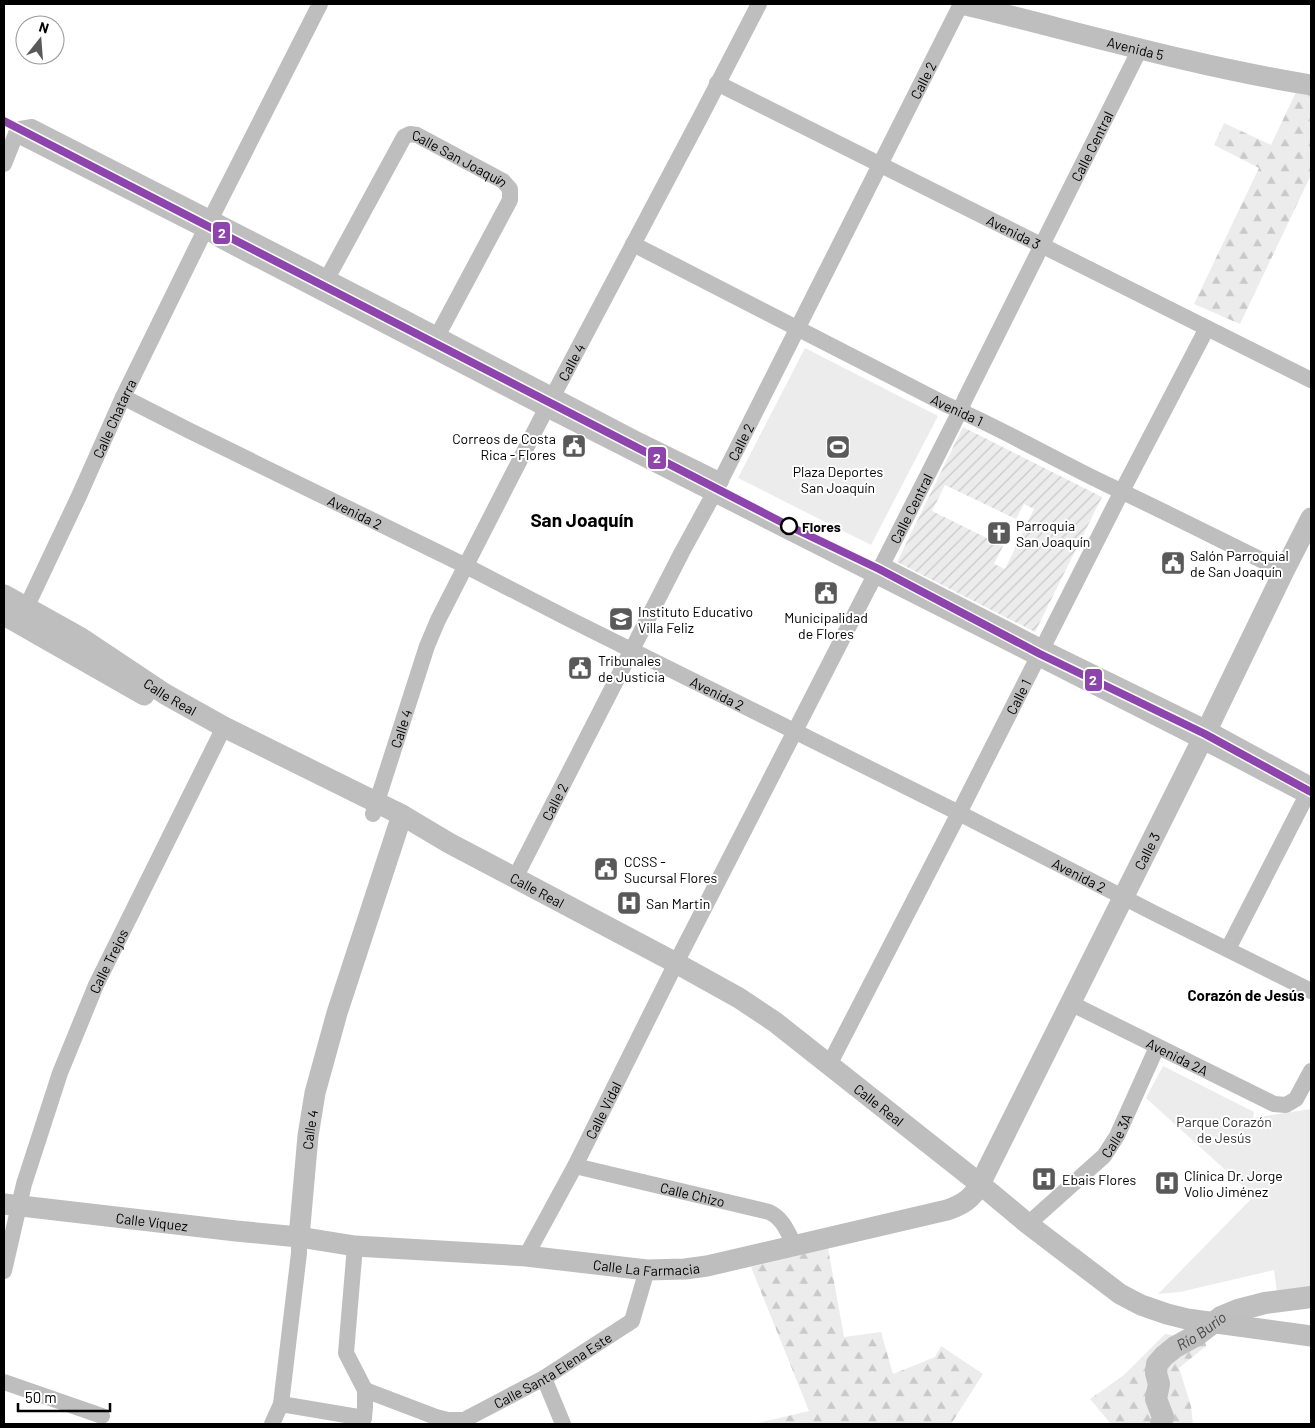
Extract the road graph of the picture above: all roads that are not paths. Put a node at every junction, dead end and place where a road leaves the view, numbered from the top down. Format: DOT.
graph roads {
  1 [pos="320,4"];
  2 [pos="760,4"];
  3 [pos="961,4"];
  4 [pos="1008,9"];
  5 [pos="1140,49"];
  6 [pos="717,83"];
  7 [pos="1311,85"];
  8 [pos="16,134"];
  9 [pos="880,163"];
  10 [pos="4,164"];
  11 [pos="208,225"];
  12 [pos="633,244"];
  13 [pos="1042,245"];
  14 [pos="323,284"];
  15 [pos="797,328"];
  16 [pos="1207,328"];
  17 [pos="434,342"];
  18 [pos="1311,380"];
  19 [pos="123,397"];
  20 [pos="550,403"];
  21 [pos="960,411"];
  22 [pos="717,487"];
  23 [pos="1122,491"];
  24 [pos="1311,518"];
  25 [pos="1305,546"];
  26 [pos="466,566"];
  27 [pos="879,570"];
  28 [pos="1284,572"];
  29 [pos="4,595"];
  30 [pos="4,606"];
  31 [pos="26,608"];
  32 [pos="4,615"];
  33 [pos="632,650"];
  34 [pos="1040,653"];
  35 [pos="84,661"];
  36 [pos="795,731"];
  37 [pos="221,733"];
  38 [pos="1205,735"];
  39 [pos="1310,791"];
  40 [pos="375,808"];
  41 [pos="959,813"];
  42 [pos="400,820"];
  43 [pos="515,878"];
  44 [pos="1124,898"];
  45 [pos="1228,949"];
  46 [pos="676,963"];
  47 [pos="1311,991"];
  48 [pos="1070,1003"];
  49 [pos="1157,1047"];
  50 [pos="828,1065"];
  51 [pos="1311,1071"];
  52 [pos="575,1166"];
  53 [pos="980,1184"];
  54 [pos="11,1205"];
  55 [pos="960,1205"];
  56 [pos="1028,1224"];
  57 [pos="299,1237"];
  58 [pos="355,1246"];
  59 [pos="795,1246"];
  60 [pos="526,1256"];
  61 [pos="648,1270"];
  62 [pos="4,1271"];
  63 [pos="1311,1336"];
  64 [pos="544,1378"];
  65 [pos="4,1382"];
  66 [pos="365,1390"];
  67 [pos="281,1404"];
  68 [pos="102,1416"];
  69 [pos="362,1421"];
  70 [pos="465,1422"];
  71 [pos="272,1424"];
  72 [pos="563,1424"];
  1 -- 11 [label="street, Calle Chatarra"];
  2 -- 6 [label="street, Calle 4"];
  3 -- 4 [label="main road, Avenida 5"];
  3 -- 9 [label="street, Calle 2"];
  4 -- 5 [label="main road, Avenida 5"];
  5 -- 7 [label="main road, Avenida 5"];
  5 -- 13 [label="street, Calle Central"];
  6 -- 9 [label="street, Avenida 3"];
  6 -- 12 [label="street, Calle 4"];
  8 -- 10 [label="street"];
  8 -- 11 [label="street"];
  8 -- 11 [label="street"];
  9 -- 13 [label="street, Avenida 3"];
  9 -- 15 [label="street, Calle 2"];
  11 -- 14 [label="street"];
  11 -- 19 [label="street, Calle Chatarra"];
  12 -- 15 [label="street, Avenida 1"];
  12 -- 20 [label="street, Calle 4"];
  13 -- 16 [label="street, Avenida 3"];
  13 -- 21 [label="street, Calle Central"];
  14 -- 17 [label="street"];
  14 -- 17 [label="street, Calle San Joaquín"];
  15 -- 21 [label="street, Avenida 1"];
  15 -- 22 [label="street, Calle 2"];
  16 -- 18 [label="street, Avenida 3"];
  16 -- 23 [label="street, Calle 1"];
  17 -- 20 [label="street"];
  19 -- 26 [label="street, Avenida 2"];
  19 -- 31 [label="street, Calle Chatarra"];
  20 -- 22 [label="street"];
  20 -- 26 [label="street, Calle 4"];
  21 -- 23 [label="street, Avenida 1"];
  21 -- 27 [label="street, Calle Central"];
  22 -- 27 [label="street"];
  22 -- 33 [label="street, Calle 2"];
  23 -- 28 [label="street, Avenida 1"];
  23 -- 34 [label="street, Calle 1"];
  24 -- 25 [label="main road, Calle 3"];
  25 -- 28 [label="main road, Calle 3"];
  26 -- 33 [label="street, Avenida 2"];
  26 -- 40 [label="street, Calle 4"];
  27 -- 34 [label="street"];
  27 -- 36 [label="street, Calle Central"];
  28 -- 38 [label="main road, Calle 3"];
  29 -- 31 [label="main road, Calle Real"];
  30 -- 31 [label="main road"];
  31 -- 35 [label="main road"];
  31 -- 37 [label="main road, Calle Real"];
  32 -- 35 [label="main road, Calle Real"];
  33 -- 36 [label="street, Avenida 2"];
  33 -- 43 [label="street, Calle 2"];
  34 -- 38 [label="street"];
  34 -- 41 [label="street, Calle 1"];
  35 -- 37 [label="main road, Calle Real"];
  36 -- 41 [label="street, Avenida 2"];
  36 -- 46 [label="street, Calle Central"];
  37 -- 40 [label="main road, Calle Real"];
  37 -- 54 [label="street, Calle Trejos"];
  38 -- 39 [label="street"];
  38 -- 44 [label="main road, Calle 3"];
  39 -- 45 [label="street"];
  40 -- 42 [label="main road, Calle Real"];
  41 -- 44 [label="street, Avenida 2"];
  41 -- 50 [label="street, Calle 1"];
  42 -- 43 [label="main road, Calle Real"];
  42 -- 57 [label="main road, Calle 4"];
  43 -- 46 [label="main road, Calle Real"];
  44 -- 45 [label="street, Avenida 2"];
  44 -- 48 [label="main road, Calle 3"];
  45 -- 47 [label="street, Avenida 2"];
  46 -- 50 [label="main road, Calle Real"];
  46 -- 52 [label="street, Calle Vidal"];
  48 -- 49 [label="street, Avenida 2A"];
  48 -- 53 [label="main road, Calle 3"];
  49 -- 51 [label="street, Avenida 2A"];
  49 -- 56 [label="street, Calle 3A"];
  50 -- 53 [label="main road, Calle Real"];
  52 -- 59 [label="street, Calle Chizo"];
  52 -- 60 [label="street, Calle Vidal"];
  53 -- 55 [label="main road, Calle La Farmacia"];
  53 -- 56 [label="main road, Calle Real"];
  54 -- 57 [label="main road, Calle Víquez"];
  54 -- 62 [label="street, Calle Trejos"];
  55 -- 56 [label="main road"];
  55 -- 59 [label="main road, Calle La Farmacia"];
  56 -- 63 [label="main road, Calle Real"];
  57 -- 58 [label="main road, Calle La Farmacia"];
  57 -- 67 [label="street, Calle 4"];
  58 -- 60 [label="main road, Calle La Farmacia"];
  58 -- 66 [label="street"];
  59 -- 61 [label="main road, Calle La Farmacia"];
  60 -- 61 [label="main road, Calle La Farmacia"];
  61 -- 64 [label="street, Calle Santa Elena Este"];
  64 -- 70 [label="street, Calle Santa Elena Este"];
  64 -- 72 [label="street"];
  65 -- 68 [label="street"];
  66 -- 69 [label="street"];
  66 -- 70 [label="street, Calle Santa Elena Este"];
  67 -- 69 [label="street"];
  67 -- 71 [label="street, Calle 4"];
}
